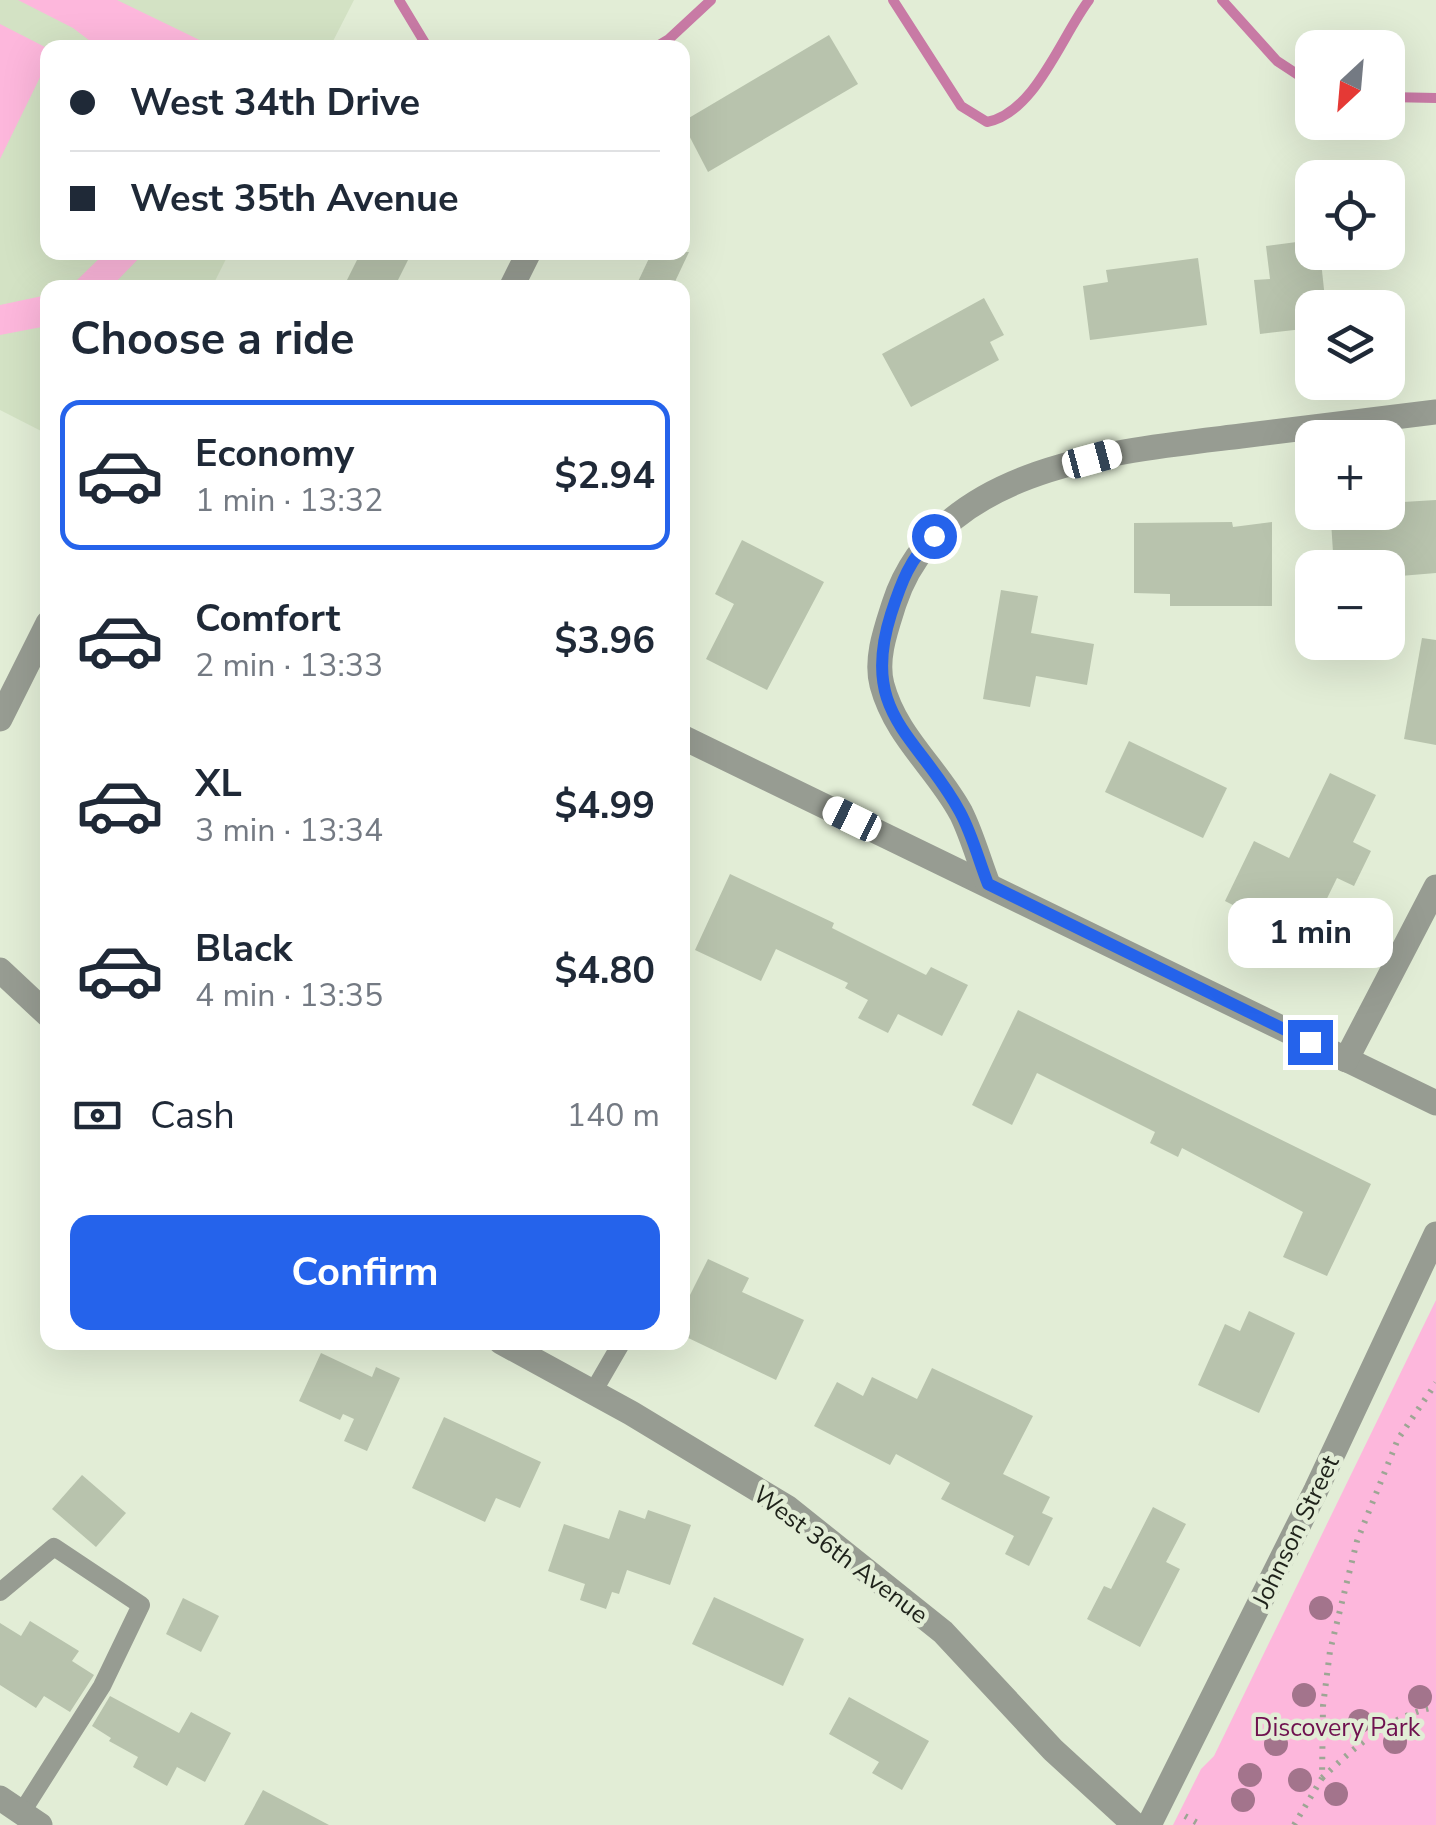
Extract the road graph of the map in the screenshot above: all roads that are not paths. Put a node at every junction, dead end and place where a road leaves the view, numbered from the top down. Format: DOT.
graph roads {
  1 [pos="1436,412"];
  2 [pos="40,636"];
  3 [pos="6,689"];
  4 [pos="0,719"];
  5 [pos="690,741"];
  6 [pos="988,884"];
  7 [pos="1436,887"];
  8 [pos="0,970"];
  9 [pos="40,1008"];
  10 [pos="1346,1060"];
  11 [pos="1436,1103"];
  12 [pos="1436,1234"];
  13 [pos="516,1350"];
  14 [pos="617,1350"];
  15 [pos="593,1392"];
  16 [pos="0,1592"];
  17 [pos="21,1812"];
  18 [pos="1135,1825"];
  19 [pos="1149,1825"];
  1 -- 6 [label="street"];
  2 -- 3 [label="street"];
  3 -- 4 [label="street"];
  5 -- 6 [label="street"];
  6 -- 10 [label="street"];
  7 -- 10 [label="street"];
  8 -- 9 [label="street"];
  10 -- 11 [label="street"];
  12 -- 19 [label="street, Johnson Street"];
  13 -- 15 [label="street, West 36th Avenue"];
  14 -- 15 [label="lane"];
  15 -- 18 [label="street, West 36th Avenue"];
  16 -- 17 [label="lane"];
}
